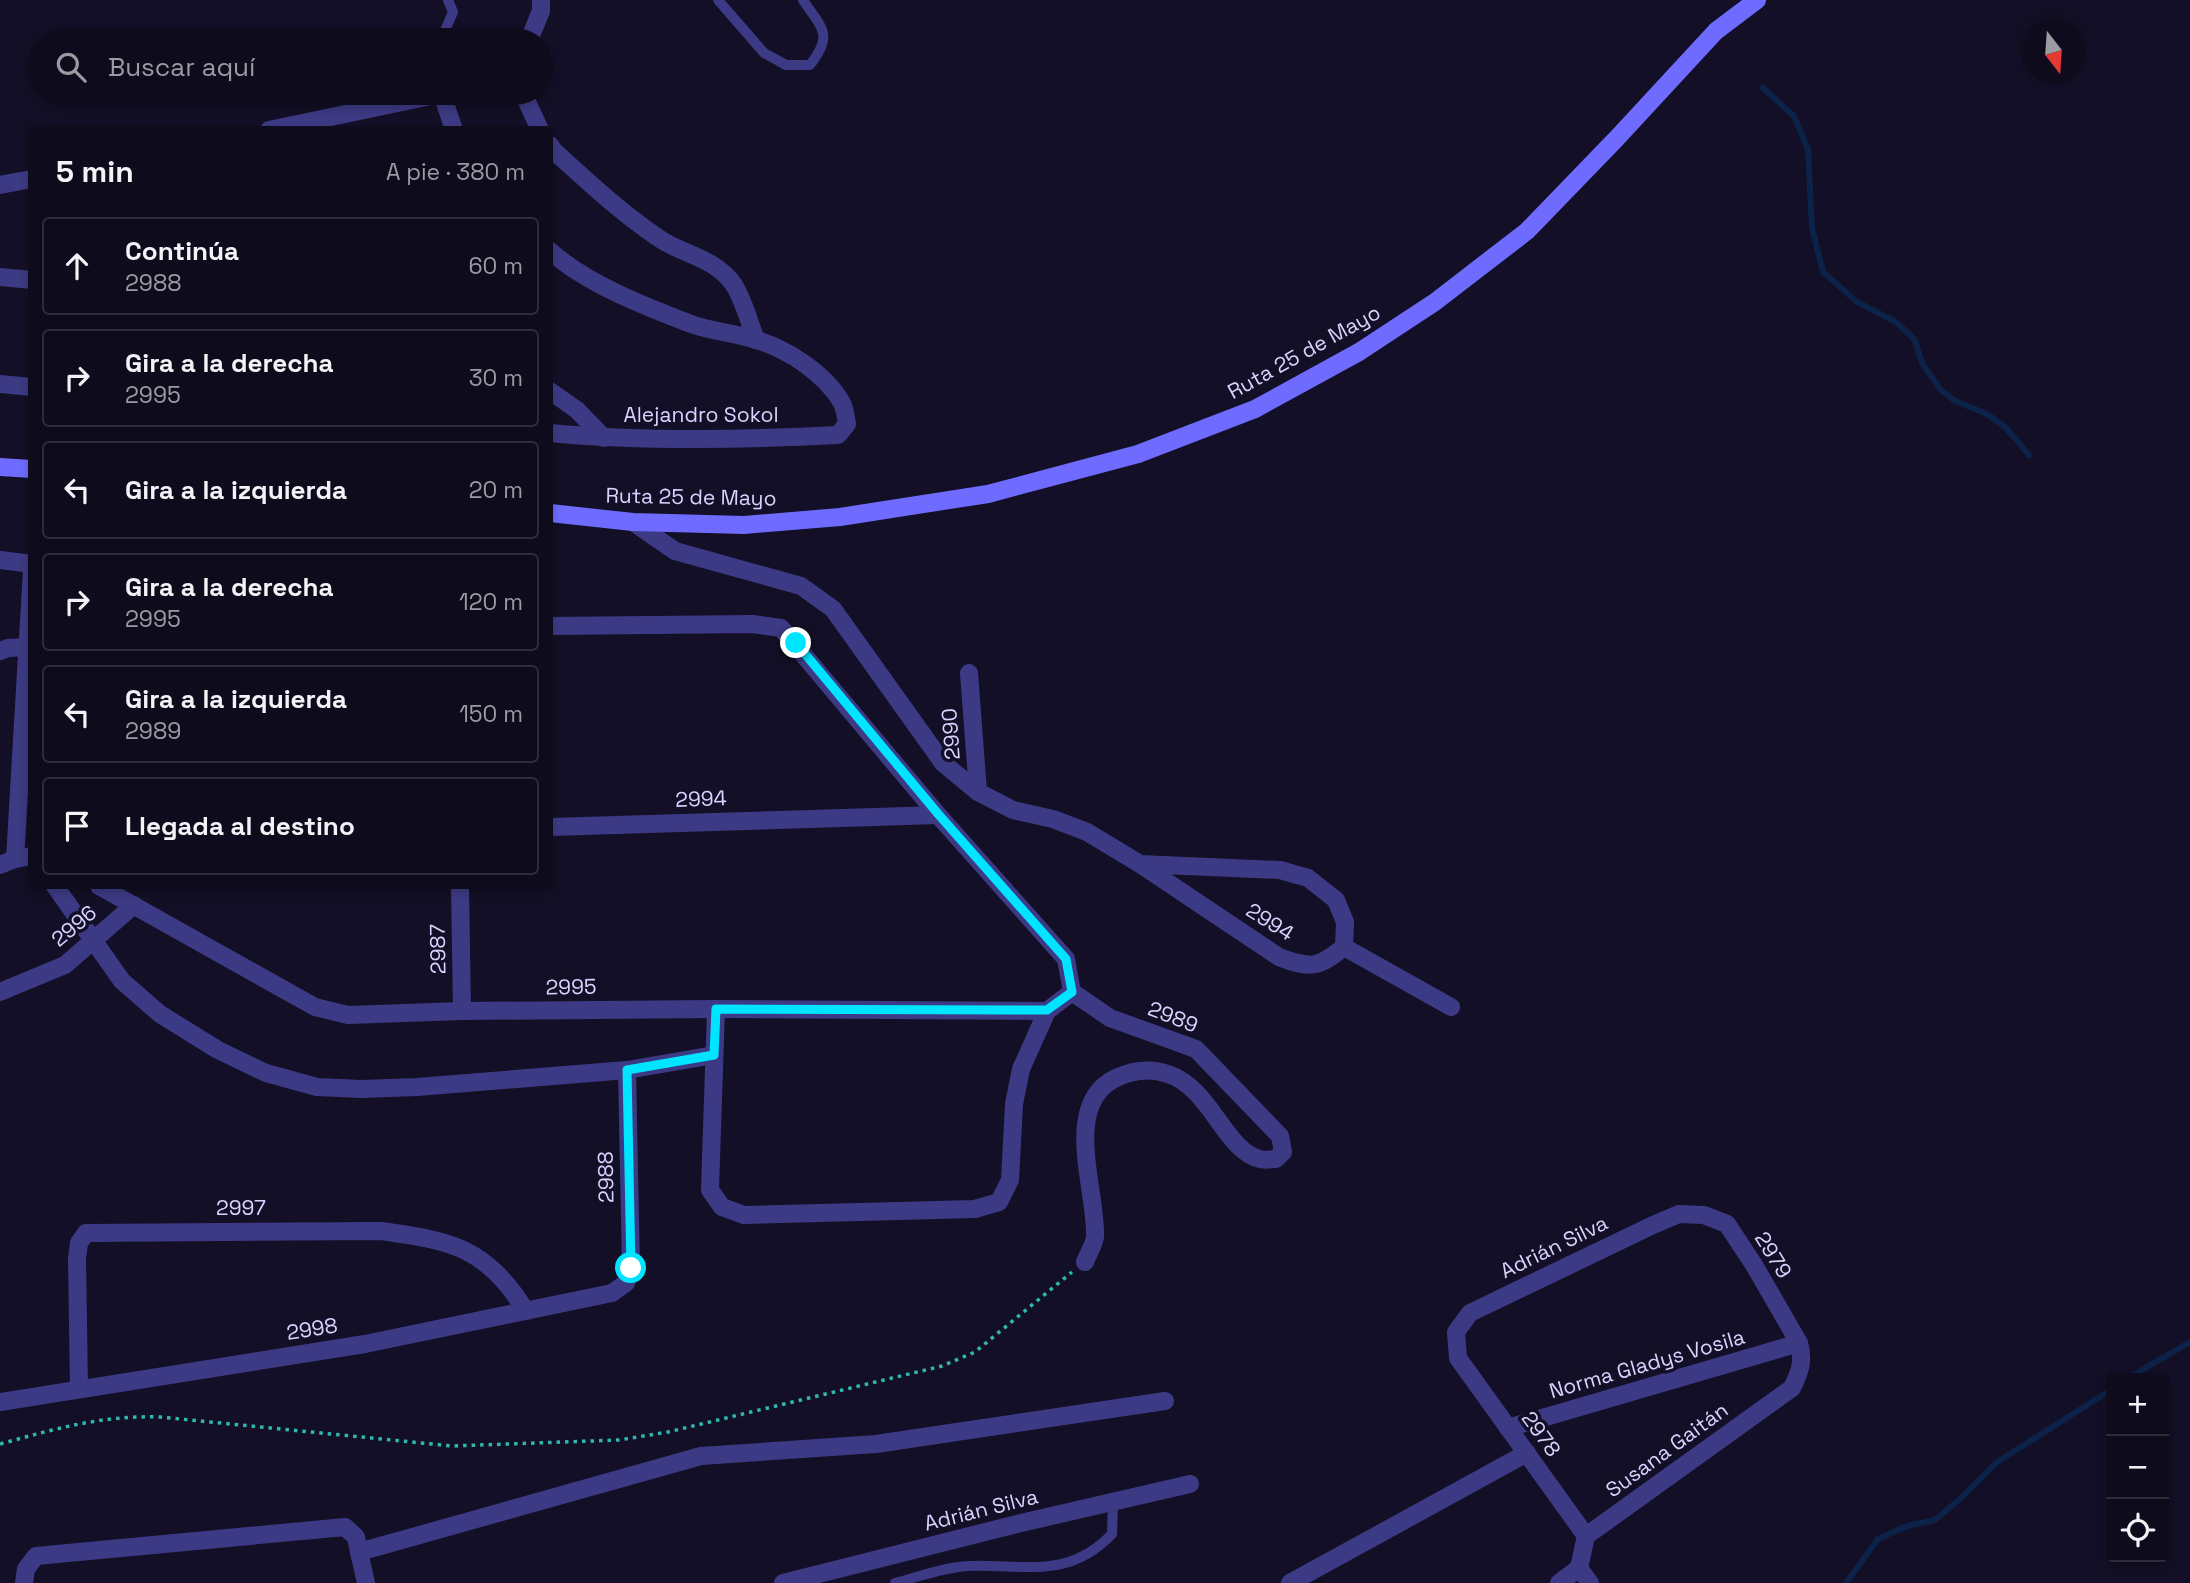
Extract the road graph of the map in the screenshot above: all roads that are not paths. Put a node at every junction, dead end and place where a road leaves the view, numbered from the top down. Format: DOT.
graph roads {
  1 [pos="448,0"];
  2 [pos="541,0"];
  3 [pos="718,0"];
  4 [pos="803,0"];
  5 [pos="1757,0"];
  6 [pos="446,28"];
  7 [pos="534,28"];
  8 [pos="387,105"];
  9 [pos="443,105"];
  10 [pos="447,105"];
  11 [pos="529,105"];
  12 [pos="288,126"];
  13 [pos="443,126"];
  14 [pos="453,126"];
  15 [pos="538,126"];
  16 [pos="553,150"];
  17 [pos="28,180"];
  18 [pos="0,185"];
  19 [pos="553,254"];
  20 [pos="0,277"];
  21 [pos="28,280"];
  22 [pos="756,340"];
  23 [pos="0,384"];
  24 [pos="28,387"];
  25 [pos="553,393"];
  26 [pos="553,433"];
  27 [pos="604,438"];
  28 [pos="0,467"];
  29 [pos="28,469"];
  30 [pos="553,513"];
  31 [pos="633,522"];
  32 [pos="0,560"];
  33 [pos="28,564"];
  34 [pos="553,626"];
  35 [pos="28,646"];
  36 [pos="0,651"];
  37 [pos="28,661"];
  38 [pos="969,673"];
  39 [pos="983,796"];
  40 [pos="939,815"];
  41 [pos="553,827"];
  42 [pos="15,860"];
  43 [pos="1140,864"];
  44 [pos="57,889"];
  45 [pos="105,889"];
  46 [pos="460,889"];
  47 [pos="134,905"];
  48 [pos="92,942"];
  49 [pos="1344,947"];
  50 [pos="0,992"];
  51 [pos="1072,992"];
  52 [pos="1451,1007"];
  53 [pos="716,1009"];
  54 [pos="1047,1010"];
  55 [pos="462,1011"];
  56 [pos="1163,1037"];
  57 [pos="714,1055"];
  58 [pos="627,1070"];
  59 [pos="1161,1073"];
  60 [pos="1679,1214"];
  61 [pos="1085,1262"];
  62 [pos="626,1283"];
  63 [pos="526,1311"];
  64 [pos="1800,1349"];
  65 [pos="1458,1358"];
  66 [pos="79,1389"];
  67 [pos="1165,1401"];
  68 [pos="0,1402"];
  69 [pos="1508,1428"];
  70 [pos="1527,1453"];
  71 [pos="1190,1484"];
  72 [pos="1112,1502"];
  73 [pos="1586,1536"];
  74 [pos="359,1552"];
  75 [pos="1578,1568"];
  76 [pos="24,1583"];
  77 [pos="366,1583"];
  78 [pos="783,1583"];
  79 [pos="895,1583"];
  80 [pos="1290,1583"];
  81 [pos="1559,1583"];
  82 [pos="1590,1583"];
  1 -- 6 [label="lane"];
  2 -- 7 [label="street"];
  3 -- 4 [label="lane"];
  5 -- 31 [label="main road, Ruta 25 de Mayo"];
  8 -- 12 [label="street"];
  9 -- 13 [label="street"];
  10 -- 14 [label="street"];
  11 -- 15 [label="street"];
  16 -- 22 [label="street"];
  17 -- 18 [label="street"];
  19 -- 22 [label="street"];
  20 -- 21 [label="street"];
  22 -- 27 [label="street, Alejandro Sokol"];
  23 -- 24 [label="street"];
  25 -- 27 [label="street"];
  26 -- 27 [label="street, Alejandro Sokol"];
  28 -- 29 [label="main road"];
  30 -- 31 [label="main road, Ruta 25 de Mayo"];
  31 -- 39 [label="street, 2994"];
  32 -- 33 [label="street"];
  34 -- 40 [label="street"];
  35 -- 36 [label="street"];
  37 -- 42 [label="street"];
  38 -- 39 [label="street, 2990"];
  39 -- 43 [label="street, 2994"];
  40 -- 41 [label="street, 2994"];
  40 -- 51 [label="street"];
  43 -- 49 [label="street, 2994"];
  43 -- 49 [label="street, 2994"];
  44 -- 48 [label="street"];
  45 -- 47 [label="street, 2995"];
  46 -- 55 [label="street, 2987"];
  47 -- 48 [label="street, 2996"];
  47 -- 55 [label="street, 2995"];
  48 -- 50 [label="street, 2996"];
  48 -- 58 [label="street"];
  49 -- 52 [label="street"];
  51 -- 54 [label="street"];
  51 -- 56 [label="street, 2989"];
  53 -- 54 [label="street, 2995"];
  53 -- 55 [label="street, 2995"];
  53 -- 57 [label="street"];
  54 -- 57 [label="street"];
  56 -- 59 [label="street"];
  56 -- 59 [label="street, 2989"];
  57 -- 58 [label="street"];
  58 -- 62 [label="street, 2988"];
  59 -- 61 [label="street, 2989"];
  60 -- 64 [label="street, 2979"];
  60 -- 65 [label="street, Adrián Silva"];
  62 -- 63 [label="street, 2998"];
  63 -- 66 [label="street, 2998"];
  63 -- 66 [label="street, 2997"];
  64 -- 69 [label="street, Norma Gladys Vosila"];
  64 -- 73 [label="street, Susana Gaitán"];
  65 -- 69 [label="street, 2978"];
  66 -- 68 [label="street, 2998"];
  67 -- 74 [label="street"];
  69 -- 70 [label="street, 2978"];
  70 -- 73 [label="street, 2978"];
  70 -- 80 [label="street"];
  71 -- 72 [label="street, Adrián Silva"];
  72 -- 78 [label="street, Adrián Silva"];
  72 -- 79 [label="lane"];
  73 -- 75 [label="street"];
  74 -- 76 [label="street"];
  74 -- 77 [label="street"];
  75 -- 81 [label="street"];
  75 -- 82 [label="street"];
}
